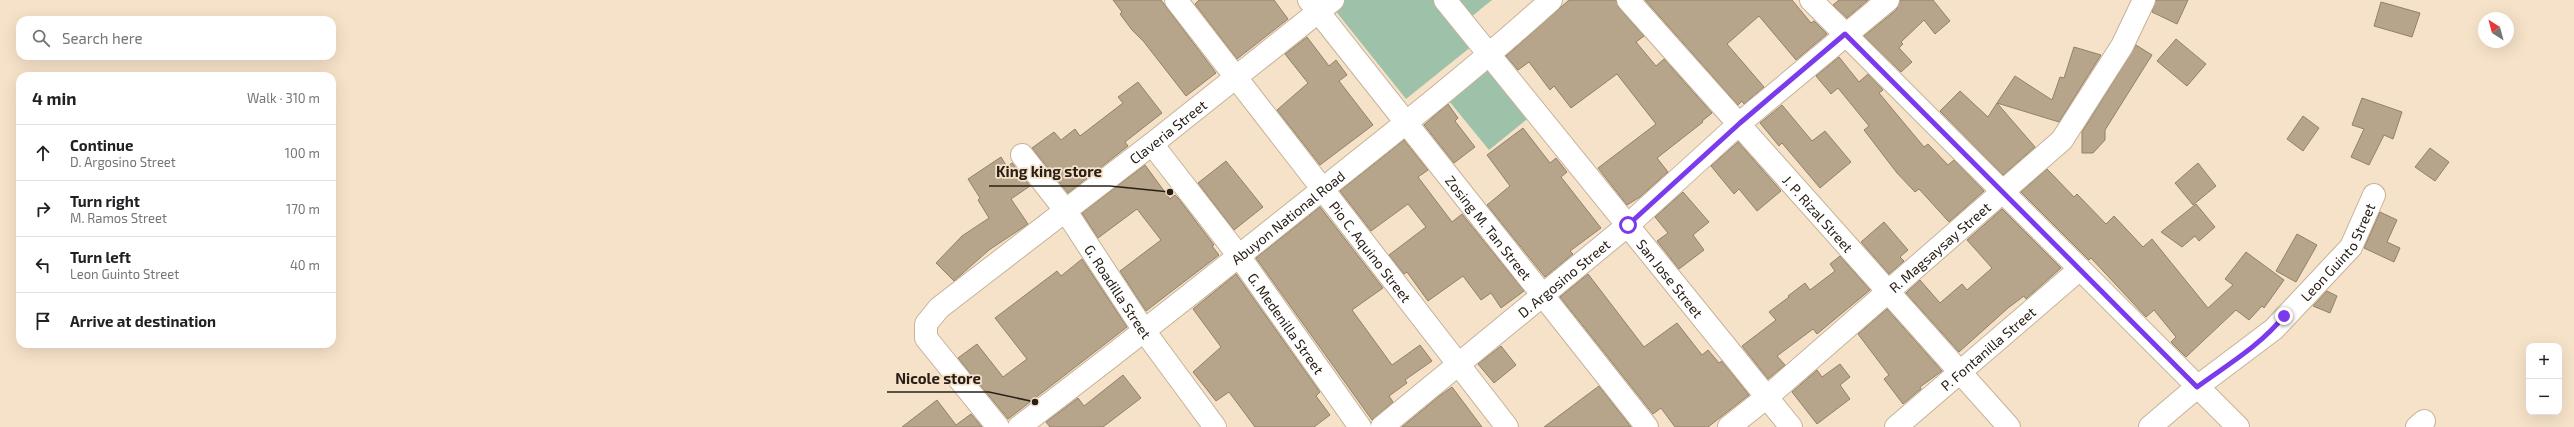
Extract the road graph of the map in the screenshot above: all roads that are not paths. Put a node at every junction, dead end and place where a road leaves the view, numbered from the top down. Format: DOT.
graph roads {
  1 [pos="1176,0"];
  2 [pos="1445,0"];
  3 [pos="1551,0"];
  4 [pos="1628,0"];
  5 [pos="1811,0"];
  6 [pos="1888,0"];
  7 [pos="2144,0"];
  8 [pos="1320,4"];
  9 [pos="1845,34"];
  10 [pos="1489,54"];
  11 [pos="1236,76"];
  12 [pos="1405,123"];
  13 [pos="1740,123"];
  14 [pos="1152,144"];
  15 [pos="1022,155"];
  16 [pos="1322,189"];
  17 [pos="2002,193"];
  18 [pos="2374,196"];
  19 [pos="1065,210"];
  20 [pos="1628,225"];
  21 [pos="1239,256"];
  22 [pos="2080,269"];
  23 [pos="1888,292"];
  24 [pos="1541,294"];
  25 [pos="1145,332"];
  26 [pos="1460,364"];
  27 [pos="1959,372"];
  28 [pos="2197,387"];
  29 [pos="1767,397"];
  30 [pos="998,427"];
  31 [pos="1019,427"];
  32 [pos="1215,427"];
  33 [pos="1360,427"];
  34 [pos="1382,427"];
  35 [pos="1507,427"];
  36 [pos="1647,427"];
  37 [pos="1730,427"];
  38 [pos="1791,427"];
  39 [pos="1896,427"];
  40 [pos="2009,427"];
  41 [pos="2150,427"];
  42 [pos="2238,427"];
  1 -- 11 [label="street, Pio C. Aquino Street"];
  2 -- 10 [label="street, San Jose Street"];
  3 -- 10 [label="street, Abuyon National Road"];
  4 -- 13 [label="street, J. P. Rizal Street"];
  5 -- 9 [label="street"];
  6 -- 9 [label="street, D. Argosino Street"];
  7 -- 17 [label="street, R. Magsaysay Street"];
  8 -- 11 [label="street, Claveria Street"];
  8 -- 12 [label="street, Zosing M. Tan Street"];
  9 -- 13 [label="street, D. Argosino Street"];
  9 -- 17 [label="street"];
  10 -- 12 [label="street, Abuyon National Road"];
  10 -- 20 [label="street, San Jose Street"];
  11 -- 14 [label="street, Claveria Street"];
  11 -- 16 [label="street, Pio C. Aquino Street"];
  12 -- 16 [label="street, Abuyon National Road"];
  12 -- 24 [label="street, Zosing M. Tan Street"];
  13 -- 20 [label="street, D. Argosino Street"];
  13 -- 23 [label="street, J. P. Rizal Street"];
  14 -- 19 [label="street, Claveria Street"];
  14 -- 21 [label="street, G. Medenilla Street"];
  15 -- 19 [label="street, G. Roadilla Street"];
  16 -- 21 [label="street, Abuyon National Road"];
  16 -- 26 [label="street, Pio C. Aquino Street"];
  17 -- 22 [label="street"];
  17 -- 23 [label="street, R. Magsaysay Street"];
  18 -- 28 [label="street, Leon Guinto Street"];
  19 -- 25 [label="street, G. Roadilla Street"];
  19 -- 30 [label="street, Claveria Street"];
  20 -- 24 [label="street, D. Argosino Street"];
  20 -- 29 [label="street, San Jose Street"];
  21 -- 25 [label="street, Abuyon National Road"];
  21 -- 33 [label="street, G. Medenilla Street"];
  22 -- 27 [label="street, P. Fontanilla Street"];
  22 -- 28 [label="street"];
  23 -- 27 [label="street, J. P. Rizal Street"];
  23 -- 29 [label="street, R. Magsaysay Street"];
  24 -- 26 [label="street, D. Argosino Street"];
  24 -- 36 [label="street, Zosing M. Tan Street"];
  25 -- 31 [label="street, Abuyon National Road"];
  25 -- 32 [label="street, G. Roadilla Street"];
  26 -- 34 [label="street, D. Argosino Street"];
  26 -- 35 [label="street, Pio C. Aquino Street"];
  27 -- 39 [label="street, P. Fontanilla Street"];
  27 -- 40 [label="street, J. P. Rizal Street"];
  28 -- 41 [label="street, Leon Guinto Street"];
  28 -- 42 [label="street"];
  29 -- 37 [label="street, R. Magsaysay Street"];
  29 -- 38 [label="street, San Jose Street"];
}
